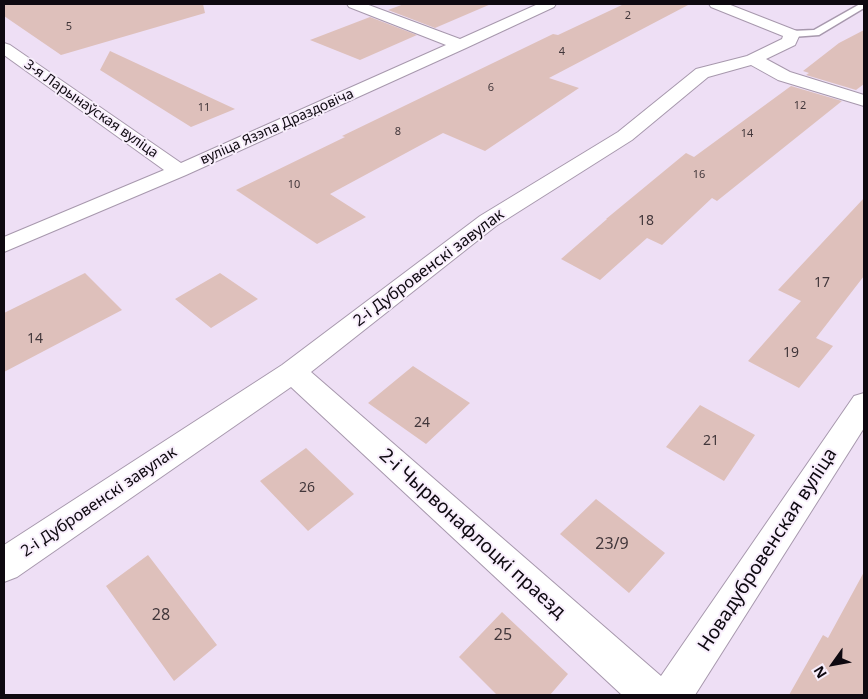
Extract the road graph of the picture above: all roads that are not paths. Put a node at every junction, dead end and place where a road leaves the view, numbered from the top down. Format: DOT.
graph roads {
  1 [pos="354,4"];
  2 [pos="549,4"];
  3 [pos="716,4"];
  4 [pos="864,5"];
  5 [pos="792,34"];
  6 [pos="460,45"];
  7 [pos="4,48"];
  8 [pos="753,59"];
  9 [pos="864,101"];
  10 [pos="179,171"];
  11 [pos="4,245"];
  12 [pos="292,372"];
  13 [pos="864,404"];
  14 [pos="4,565"];
  15 [pos="652,695"];
  16 [pos="672,695"];
  1 -- 6 [label="street"];
  2 -- 6 [label="street, вуліца Язэпа Драздовіча"];
  3 -- 5 [label="street"];
  4 -- 5 [label="lane"];
  5 -- 8 [label="street, 2-і Дубровенскі завулак"];
  6 -- 10 [label="street, вуліца Язэпа Драздовіча"];
  7 -- 10 [label="street, 3-я Ларынаўская вуліца"];
  8 -- 9 [label="street"];
  8 -- 12 [label="street, 2-і Дубровенскі завулак"];
  10 -- 11 [label="street, вуліца Язэпа Драздовіча"];
  12 -- 14 [label="street, 2-і Дубровенскі завулак"];
  12 -- 15 [label="street, 2-і Чырвонафлоцкі праезд"];
  13 -- 16 [label="street, Новадубровенская вуліца"];
}
